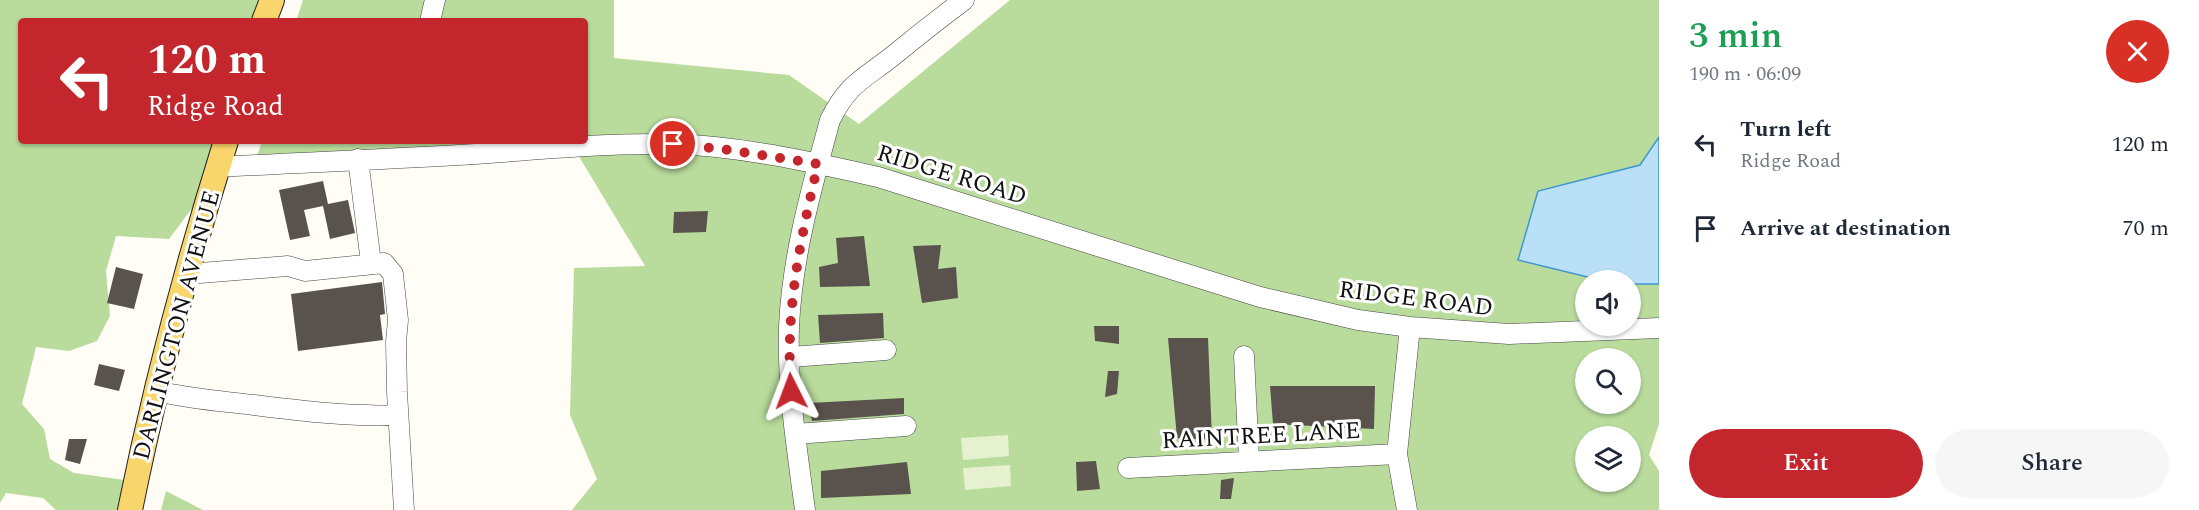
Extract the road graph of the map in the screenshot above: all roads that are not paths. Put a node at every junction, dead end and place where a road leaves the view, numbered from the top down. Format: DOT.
graph roads {
  1 [pos="272,0"];
  2 [pos="435,0"];
  3 [pos="964,0"];
  4 [pos="265,18"];
  5 [pos="431,18"];
  6 [pos="225,144"];
  7 [pos="408,149"];
  8 [pos="358,159"];
  9 [pos="818,164"];
  10 [pos="218,167"];
  11 [pos="371,263"];
  12 [pos="188,274"];
  13 [pos="1410,327"];
  14 [pos="1659,328"];
  15 [pos="886,350"];
  16 [pos="1244,356"];
  17 [pos="790,357"];
  18 [pos="157,391"];
  19 [pos="398,415"];
  20 [pos="906,426"];
  21 [pos="795,434"];
  22 [pos="1397,454"];
  23 [pos="1249,460"];
  24 [pos="1128,468"];
  25 [pos="130,510"];
  26 [pos="404,510"];
  27 [pos="805,510"];
  28 [pos="1407,510"];
  1 -- 4 [label="main road"];
  2 -- 5 [label="street"];
  3 -- 9 [label="street"];
  6 -- 10 [label="main road, DARLINGTON AVENUE"];
  7 -- 8 [label="street, RIDGE ROAD"];
  7 -- 9 [label="street, RIDGE ROAD"];
  8 -- 10 [label="street, RIDGE ROAD"];
  8 -- 11 [label="street"];
  9 -- 13 [label="street, RIDGE ROAD"];
  9 -- 17 [label="street"];
  10 -- 12 [label="main road, DARLINGTON AVENUE"];
  11 -- 12 [label="street"];
  11 -- 19 [label="street"];
  12 -- 18 [label="main road, DARLINGTON AVENUE"];
  13 -- 14 [label="street, RIDGE ROAD"];
  13 -- 22 [label="street"];
  15 -- 17 [label="street"];
  16 -- 23 [label="street"];
  17 -- 21 [label="street"];
  18 -- 19 [label="street"];
  18 -- 25 [label="main road, DARLINGTON AVENUE"];
  19 -- 26 [label="street"];
  20 -- 21 [label="street"];
  21 -- 27 [label="street"];
  22 -- 23 [label="street, RAINTREE LANE"];
  22 -- 28 [label="street"];
  23 -- 24 [label="street, RAINTREE LANE"];
}
